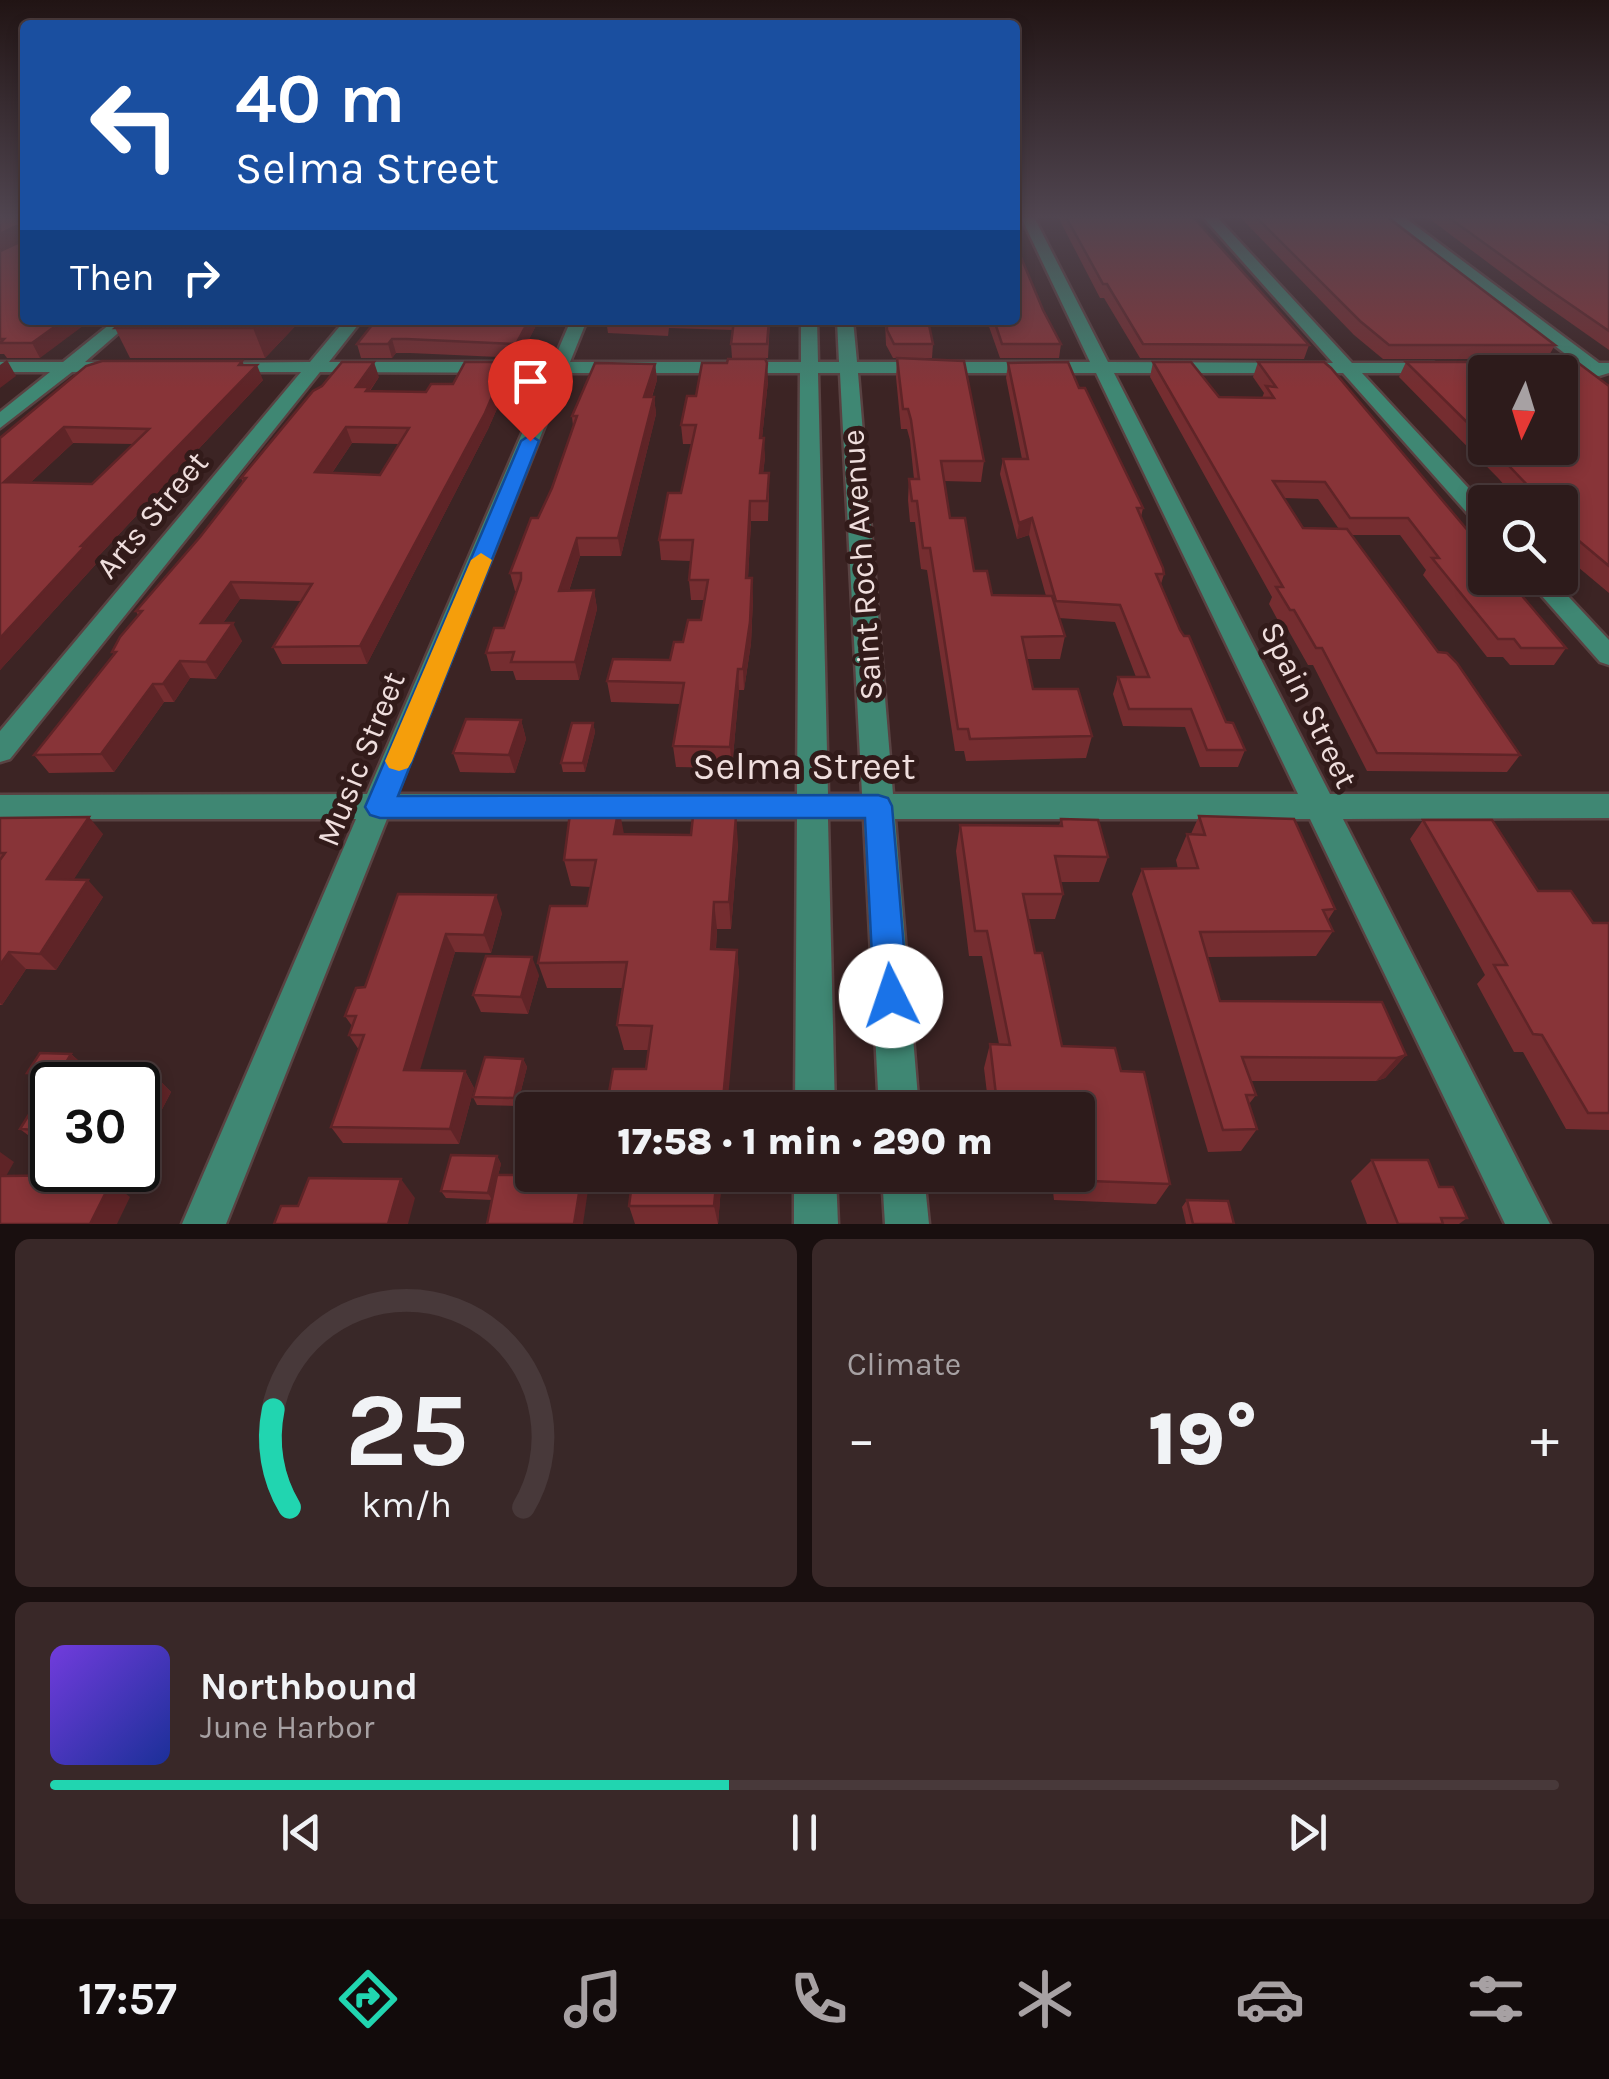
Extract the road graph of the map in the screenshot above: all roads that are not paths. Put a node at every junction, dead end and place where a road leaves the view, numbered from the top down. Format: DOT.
graph roads {
  1 [pos="1055,274"];
  2 [pos="1262,274"];
  3 [pos="1473,274"];
  4 [pos="119,325"];
  5 [pos="350,325"];
  6 [pos="577,325"];
  7 [pos="808,325"];
  8 [pos="845,325"];
  9 [pos="0,367"];
  10 [pos="67,367"];
  11 [pos="144,367"];
  12 [pos="202,367"];
  13 [pos="317,367"];
  14 [pos="809,367"];
  15 [pos="848,367"];
  16 [pos="560,368"];
  17 [pos="1102,368"];
  18 [pos="1348,368"];
  19 [pos="1462,368"];
  20 [pos="1578,370"];
  21 [pos="1604,371"];
  22 [pos="0,422"];
  23 [pos="1468,500"];
  24 [pos="1553,595"];
  25 [pos="1609,656"];
  26 [pos="0,751"];
  27 [pos="812,806"];
  28 [pos="878,806"];
  29 [pos="1320,806"];
  30 [pos="1609,806"];
  31 [pos="0,807"];
  32 [pos="380,807"];
  33 [pos="815,1092"];
  34 [pos="898,1092"];
  35 [pos="815,1192"];
  36 [pos="904,1192"];
  37 [pos="204,1224"];
  38 [pos="816,1224"];
  39 [pos="906,1224"];
  40 [pos="1528,1224"];
  1 -- 17 [label="street, Spain Street"];
  2 -- 18 [label="street"];
  3 -- 21 [label="street"];
  4 -- 10 [label="street"];
  5 -- 13 [label="street, Arts Street"];
  6 -- 16 [label="street, Music Street"];
  7 -- 14 [label="street, Saint Roch Avenue"];
  8 -- 15 [label="street, Saint Roch Avenue"];
  9 -- 10 [label="street"];
  10 -- 11 [label="street"];
  10 -- 22 [label="street"];
  12 -- 13 [label="street"];
  13 -- 16 [label="street"];
  13 -- 26 [label="street, Arts Street"];
  14 -- 15 [label="street"];
  14 -- 16 [label="street"];
  14 -- 27 [label="street, Saint Roch Avenue"];
  15 -- 17 [label="street"];
  15 -- 28 [label="street, Saint Roch Avenue"];
  16 -- 32 [label="street, Music Street"];
  17 -- 18 [label="street"];
  17 -- 29 [label="street, Spain Street"];
  18 -- 19 [label="street"];
  18 -- 23 [label="street"];
  20 -- 21 [label="street"];
  24 -- 25 [label="street"];
  27 -- 28 [label="street, Selma Street"];
  27 -- 32 [label="street, Selma Street"];
  27 -- 33 [label="street, Saint Roch Avenue"];
  28 -- 29 [label="street, Selma Street"];
  28 -- 34 [label="street, Saint Roch Avenue"];
  29 -- 30 [label="street, Selma Street"];
  29 -- 40 [label="street, Spain Street"];
  31 -- 32 [label="street, Selma Street"];
  32 -- 37 [label="street, Music Street"];
  35 -- 38 [label="street"];
  36 -- 39 [label="street"];
}
